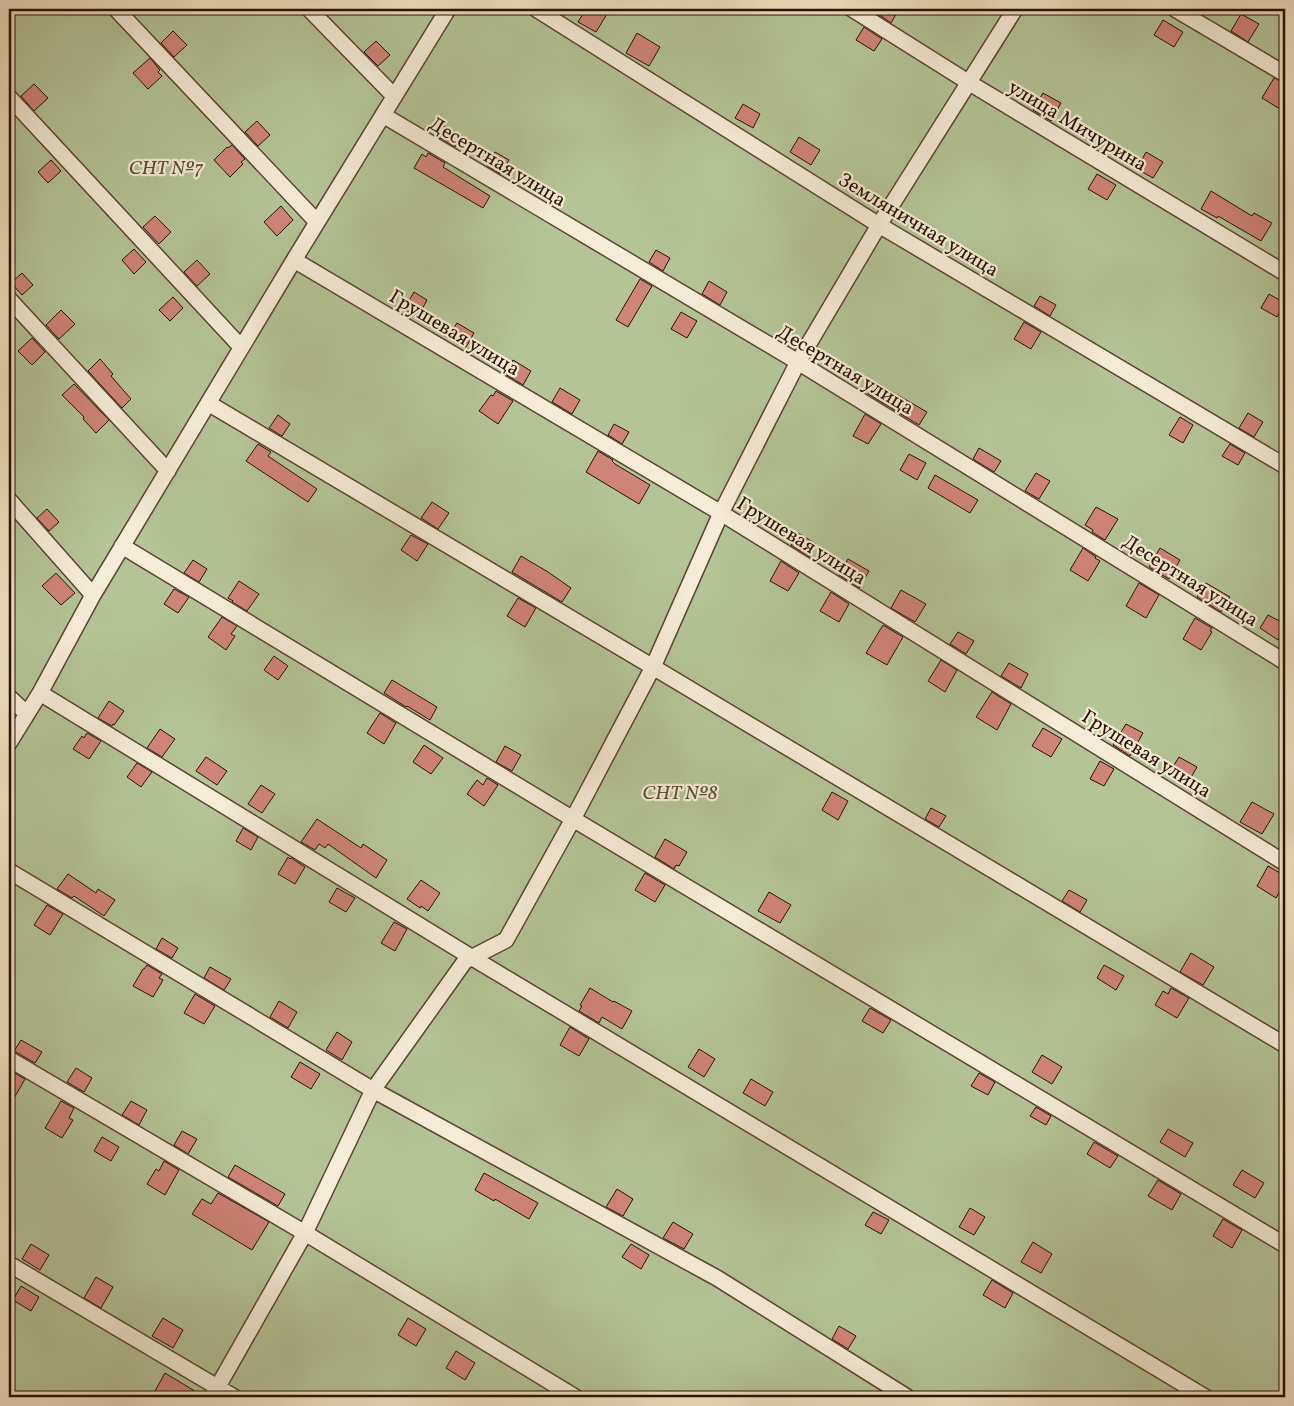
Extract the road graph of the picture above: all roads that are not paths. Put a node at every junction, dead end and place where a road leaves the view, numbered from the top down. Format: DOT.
graph roads {
  1 [pos="116,9"];
  2 [pos="309,9"];
  3 [pos="448,9"];
  4 [pos="536,9"];
  5 [pos="852,9"];
  6 [pos="1015,9"];
  7 [pos="1175,9"];
  8 [pos="1285,74"];
  9 [pos="968,82"];
  10 [pos="394,96"];
  11 [pos="9,97"];
  12 [pos="383,115"];
  13 [pos="317,222"];
  14 [pos="878,225"];
  15 [pos="294,260"];
  16 [pos="1285,273"];
  17 [pos="9,299"];
  18 [pos="241,348"];
  19 [pos="798,362"];
  20 [pos="208,403"];
  21 [pos="1285,466"];
  22 [pos="168,470"];
  23 [pos="9,500"];
  24 [pos="721,513"];
  25 [pos="122,546"];
  26 [pos="93,595"];
  27 [pos="1285,662"];
  28 [pos="653,667"];
  29 [pos="40,693"];
  30 [pos="9,697"];
  31 [pos="27,714"];
  32 [pos="9,743"];
  33 [pos="573,819"];
  34 [pos="1285,863"];
  35 [pos="9,871"];
  36 [pos="471,958"];
  37 [pos="1285,1046"];
  38 [pos="9,1059"];
  39 [pos="372,1090"];
  40 [pos="305,1233"];
  41 [pos="1285,1245"];
  42 [pos="9,1264"];
  43 [pos="214,1392"];
  44 [pos="234,1397"];
  45 [pos="575,1397"];
  46 [pos="907,1397"];
  47 [pos="1205,1397"];
  1 -- 13 [label="street"];
  2 -- 10 [label="street"];
  3 -- 10 [label="street"];
  4 -- 14 [label="street, Земляничная улица"];
  5 -- 9 [label="street, улица Мичурина"];
  6 -- 9 [label="street"];
  7 -- 8 [label="street"];
  9 -- 14 [label="street"];
  9 -- 16 [label="street, улица Мичурина"];
  10 -- 12 [label="street"];
  11 -- 18 [label="street"];
  12 -- 13 [label="street"];
  12 -- 19 [label="street, Десертная улица"];
  13 -- 15 [label="street"];
  14 -- 19 [label="street"];
  14 -- 21 [label="street, Земляничная улица"];
  15 -- 18 [label="street"];
  15 -- 24 [label="street, Грушевая улица"];
  17 -- 22 [label="street"];
  18 -- 20 [label="street"];
  19 -- 24 [label="street"];
  19 -- 27 [label="street, Десертная улица"];
  20 -- 22 [label="street"];
  20 -- 28 [label="street"];
  22 -- 25 [label="street"];
  23 -- 26 [label="street"];
  24 -- 28 [label="street"];
  24 -- 34 [label="street, Грушевая улица"];
  25 -- 26 [label="street"];
  25 -- 33 [label="street"];
  26 -- 29 [label="street"];
  28 -- 33 [label="street"];
  28 -- 37 [label="street"];
  29 -- 31 [label="street"];
  29 -- 36 [label="street"];
  30 -- 31 [label="street"];
  31 -- 32 [label="street"];
  33 -- 36 [label="street"];
  33 -- 41 [label="street"];
  35 -- 39 [label="street"];
  36 -- 39 [label="street"];
  36 -- 47 [label="street"];
  38 -- 40 [label="street"];
  39 -- 40 [label="street"];
  39 -- 46 [label="street"];
  40 -- 43 [label="street"];
  40 -- 45 [label="street"];
  42 -- 43 [label="street"];
  43 -- 44 [label="street"];
}
